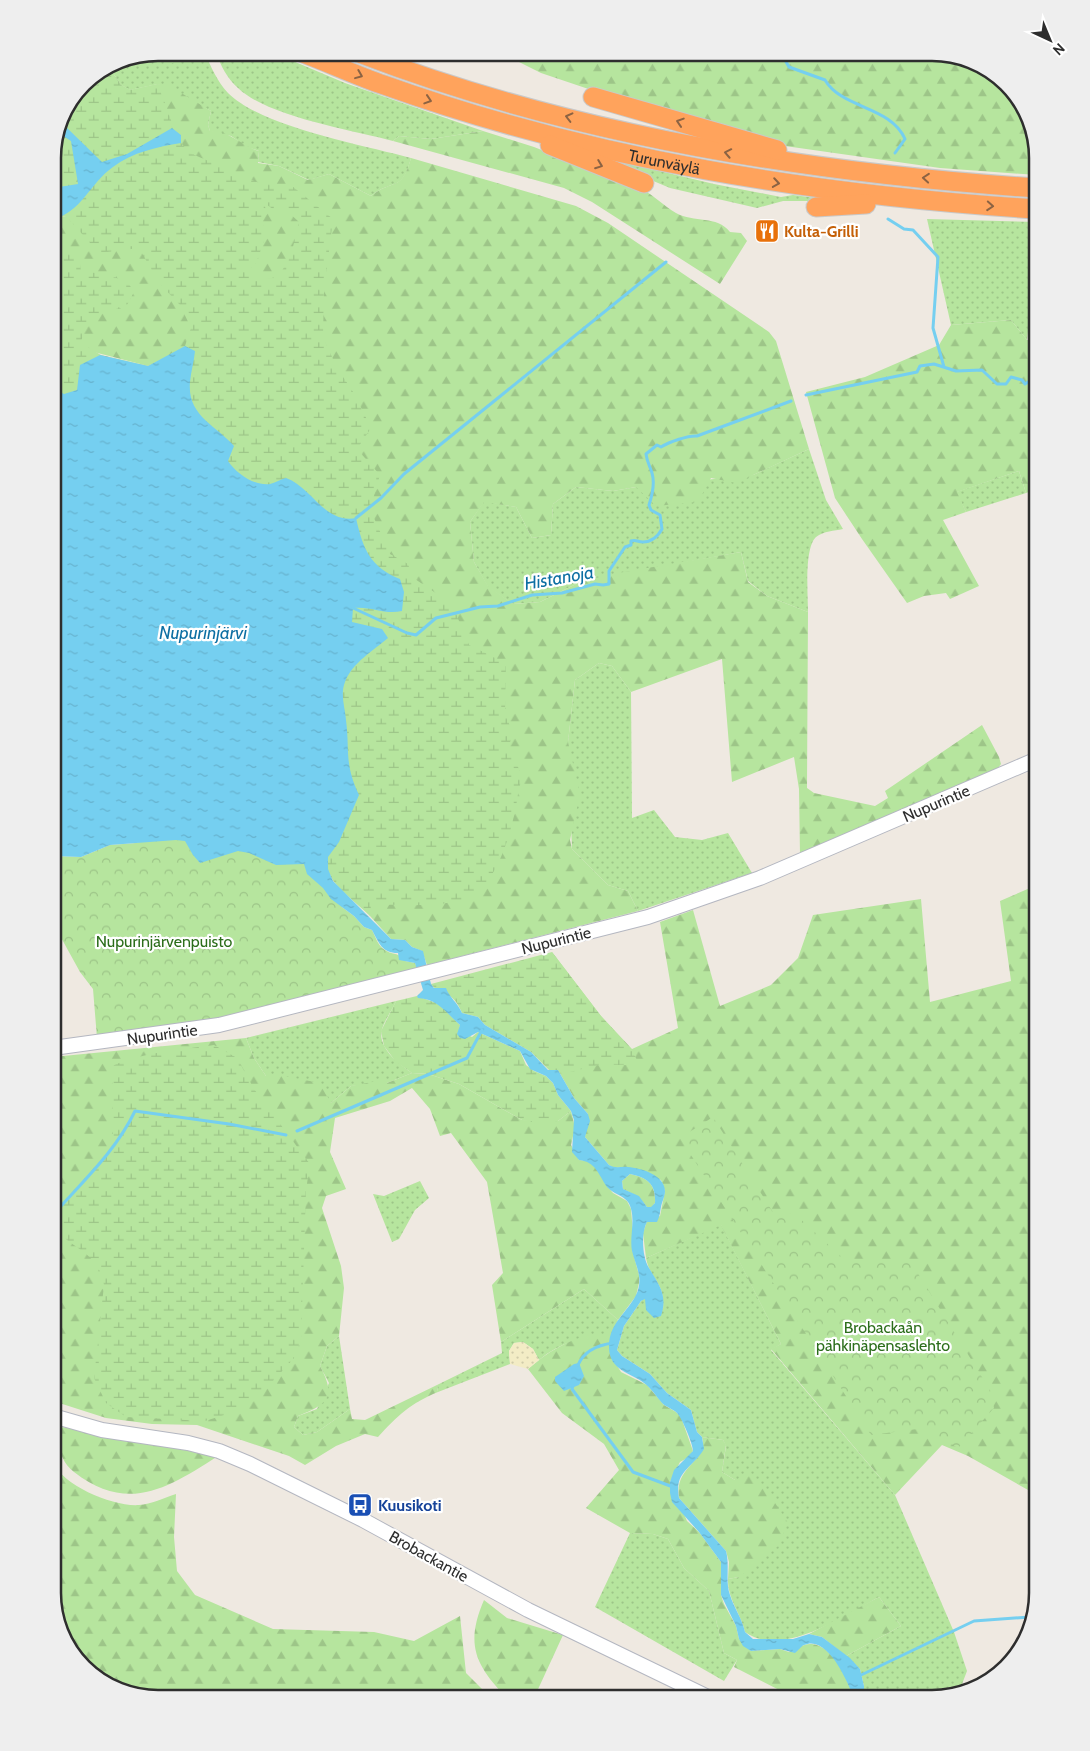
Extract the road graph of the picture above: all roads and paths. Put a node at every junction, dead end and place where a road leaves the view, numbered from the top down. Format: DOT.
graph roads {
  1 [pos="325,61"];
  2 [pos="384,61"];
  3 [pos="593,97"];
  4 [pos="472,114"];
  5 [pos="862,172"];
  6 [pos="644,183"];
  7 [pos="1029,187"];
  8 [pos="942,203"];
  9 [pos="816,207"];
  10 [pos="1029,208"];
  11 [pos="1029,763"];
  12 [pos="61,1047"];
  13 [pos="61,1419"];
  14 [pos="693,1690"];
  1 -- 4 [label="highway, Turunväylä, one-way"];
  5 -- 2 [label="highway, Turunväylä, one-way"];
  5 -- 3 [label="highway, one-way"];
  4 -- 6 [label="highway, one-way"];
  4 -- 8 [label="highway, Turunväylä, one-way"];
  7 -- 5 [label="highway, Turunväylä, one-way"];
  8 -- 9 [label="highway"];
  8 -- 10 [label="highway, Turunväylä, one-way"];
  11 -- 12 [label="main road, Nupurintie"];
  13 -- 14 [label="main road, Brobackantie"];
}
